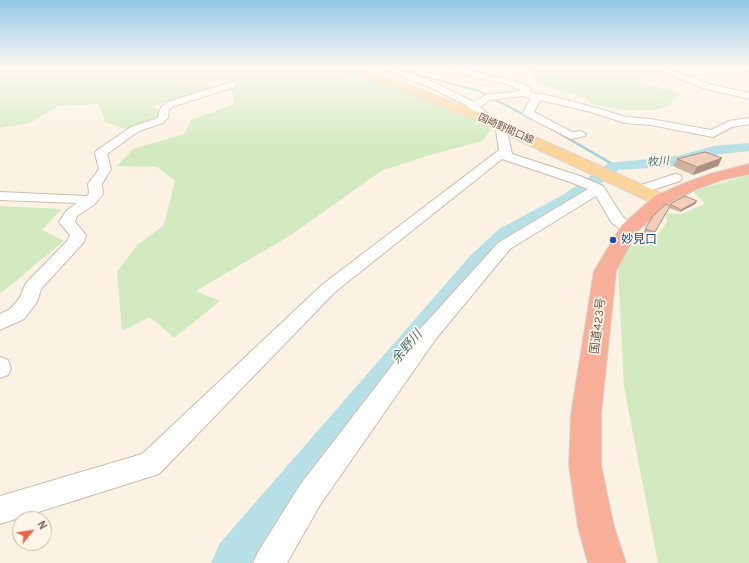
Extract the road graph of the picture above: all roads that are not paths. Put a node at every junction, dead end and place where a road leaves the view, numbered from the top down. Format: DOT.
graph roads {
  1 [pos="201,94"];
  2 [pos="424,94"];
  3 [pos="451,94"];
  4 [pos="513,94"];
  5 [pos="528,94"];
  6 [pos="536,97"];
  7 [pos="475,106"];
  8 [pos="484,118"];
  9 [pos="749,121"];
  10 [pos="504,127"];
  11 [pos="581,134"];
  12 [pos="505,152"];
  13 [pos="749,170"];
  14 [pos="602,179"];
  15 [pos="659,189"];
  16 [pos="0,196"];
  17 [pos="90,201"];
  18 [pos="629,229"];
  19 [pos="0,323"];
  20 [pos="0,510"];
  21 [pos="269,563"];
  22 [pos="607,563"];
  1 -- 17 [label="street"];
  2 -- 8 [label="main road, 国崎野間口線"];
  3 -- 7 [label="street"];
  4 -- 7 [label="street"];
  5 -- 6 [label="street"];
  6 -- 9 [label="street"];
  6 -- 11 [label="street"];
  7 -- 8 [label="street"];
  8 -- 10 [label="main road, 国崎野間口線"];
  10 -- 12 [label="street"];
  10 -- 14 [label="main road, 国崎野間口線"];
  12 -- 14 [label="street"];
  12 -- 20 [label="street"];
  13 -- 15 [label="highway, 国道423号"];
  14 -- 15 [label="main road, 国崎野間口線"];
  14 -- 18 [label="street"];
  14 -- 21 [label="street"];
  15 -- 18 [label="highway, 国道423号"];
  16 -- 17 [label="street"];
  17 -- 19 [label="street"];
  18 -- 22 [label="highway, 国道423号"];
}
